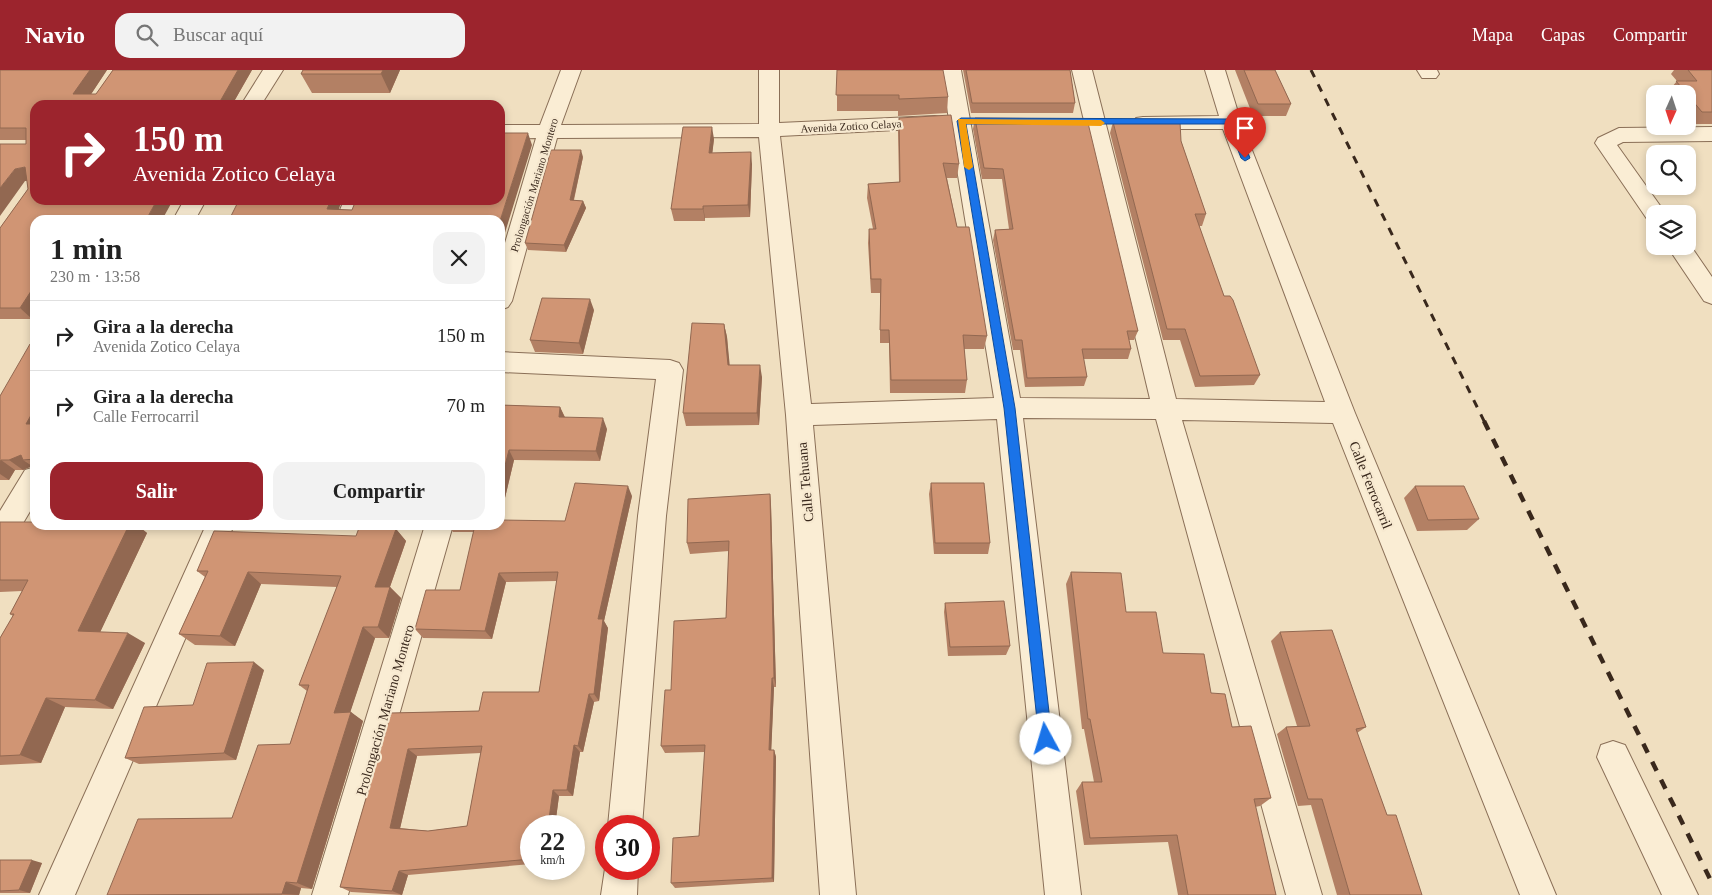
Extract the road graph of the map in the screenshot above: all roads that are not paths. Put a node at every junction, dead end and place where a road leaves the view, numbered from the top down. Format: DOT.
graph roads {
  1 [pos="273,70"];
  2 [pos="571,70"];
  3 [pos="769,70"];
  4 [pos="952,70"];
  5 [pos="1082,70"];
  6 [pos="1215,70"];
  7 [pos="254,100"];
  8 [pos="971,121"];
  9 [pos="1232,122"];
  10 [pos="1103,123"];
  11 [pos="549,130"];
  12 [pos="769,130"];
  13 [pos="505,132"];
  14 [pos="1712,134"];
  15 [pos="1649,205"];
  16 [pos="1684,255"];
  17 [pos="505,284"];
  18 [pos="1712,295"];
  19 [pos="505,362"];
  20 [pos="1009,408"];
  21 [pos="1166,409"];
  22 [pos="1342,413"];
  23 [pos="799,415"];
  24 [pos="23,494"];
  25 [pos="218,530"];
  26 [pos="438,530"];
  27 [pos="0,536"];
  28 [pos="1613,757"];
  29 [pos="626,815"];
  30 [pos="620,880"];
  31 [pos="57,895"];
  32 [pos="330,895"];
  33 [pos="619,895"];
  34 [pos="838,895"];
  35 [pos="1063,895"];
  36 [pos="1304,895"];
  37 [pos="1538,895"];
  38 [pos="1680,895"];
  1 -- 7 [label="street"];
  2 -- 11 [label="street, Prolongación Mariano Montero"];
  3 -- 12 [label="street, Calle Tehuana"];
  4 -- 8 [label="street"];
  5 -- 10 [label="street"];
  6 -- 9 [label="street, Calle Ferrocarril"];
  8 -- 12 [label="street, Avenida Zotico Celaya"];
  8 -- 20 [label="street"];
  9 -- 10 [label="street"];
  9 -- 22 [label="street, Calle Ferrocarril"];
  10 -- 21 [label="street"];
  11 -- 12 [label="street, Avenida Zotico Celaya"];
  11 -- 13 [label="street, Avenida Zotico Celaya"];
  11 -- 17 [label="street, Prolongación Mariano Montero"];
  12 -- 23 [label="street, Calle Tehuana"];
  14 -- 15 [label="street"];
  16 -- 18 [label="street"];
  19 -- 29 [label="street"];
  20 -- 21 [label="street"];
  20 -- 23 [label="street"];
  20 -- 35 [label="street"];
  21 -- 22 [label="street"];
  21 -- 36 [label="street"];
  22 -- 37 [label="street, Calle Ferrocarril"];
  23 -- 34 [label="street, Calle Tehuana"];
  24 -- 27 [label="street"];
  25 -- 31 [label="street"];
  26 -- 32 [label="street, Prolongación Mariano Montero"];
  28 -- 38 [label="street"];
  30 -- 33 [label="street"];
}
